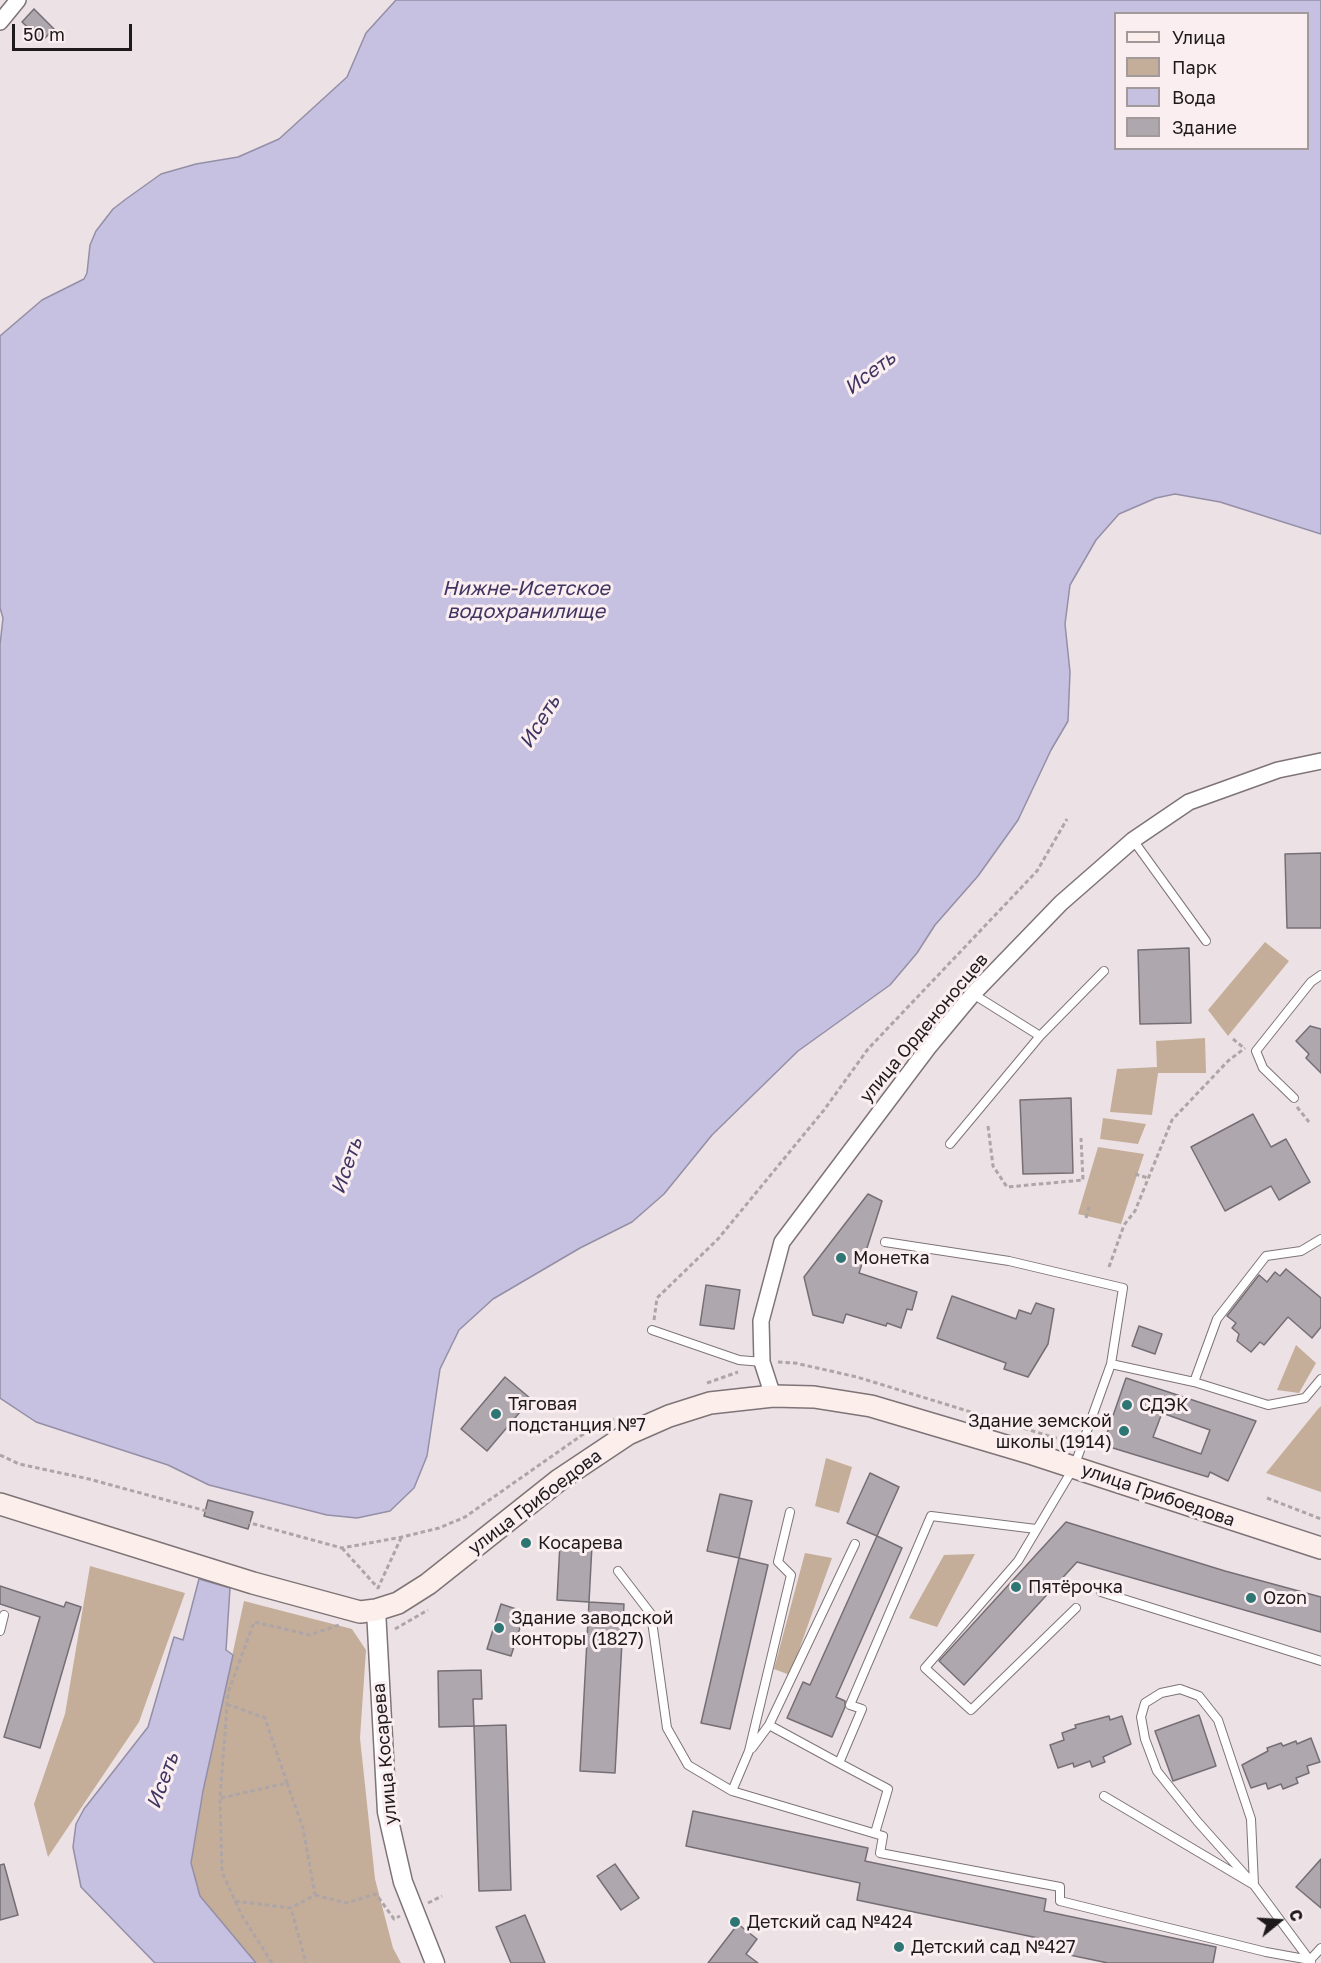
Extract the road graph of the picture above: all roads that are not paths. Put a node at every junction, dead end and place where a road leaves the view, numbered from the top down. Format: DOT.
graph roads {
  1 [pos="18,0"];
  2 [pos="0,22"];
  3 [pos="1320,765"];
  4 [pos="1133,840"];
  5 [pos="1206,941"];
  6 [pos="1104,971"];
  7 [pos="1321,975"];
  8 [pos="973,994"];
  9 [pos="1040,1036"];
  10 [pos="1294,1098"];
  11 [pos="950,1144"];
  12 [pos="1321,1239"];
  13 [pos="885,1242"];
  14 [pos="652,1330"];
  15 [pos="762,1362"];
  16 [pos="1111,1364"];
  17 [pos="1321,1379"];
  18 [pos="1194,1382"];
  19 [pos="773,1396"];
  20 [pos="1074,1467"];
  21 [pos="0,1504"];
  22 [pos="790,1512"];
  23 [pos="1036,1529"];
  24 [pos="855,1544"];
  25 [pos="1321,1548"];
  26 [pos="618,1571"];
  27 [pos="1101,1592"];
  28 [pos="1076,1608"];
  29 [pos="376,1610"];
  30 [pos="4,1615"];
  31 [pos="0,1631"];
  32 [pos="1321,1661"];
  33 [pos="769,1725"];
  34 [pos="749,1751"];
  35 [pos="839,1763"];
  36 [pos="732,1791"];
  37 [pos="1104,1796"];
  38 [pos="875,1833"];
  39 [pos="1254,1886"];
  40 [pos="1321,1948"];
  41 [pos="1311,1962"];
  42 [pos="435,1963"];
  1 -- 2 [label="street"];
  3 -- 4 [label="street, улица Орденоносцев"];
  4 -- 5 [label="lane"];
  4 -- 8 [label="street, улица Орденоносцев"];
  6 -- 9 [label="lane"];
  7 -- 10 [label="lane"];
  8 -- 9 [label="lane"];
  8 -- 15 [label="street, улица Орденоносцев"];
  9 -- 11 [label="lane"];
  12 -- 18 [label="lane"];
  13 -- 16 [label="lane"];
  14 -- 15 [label="lane"];
  15 -- 19 [label="street, улица Орденоносцев"];
  16 -- 18 [label="lane"];
  16 -- 20 [label="lane"];
  17 -- 18 [label="lane"];
  19 -- 20 [label="main road, улица Грибоедова"];
  19 -- 29 [label="main road, улица Грибоедова"];
  20 -- 23 [label="lane"];
  20 -- 25 [label="main road, улица Грибоедова"];
  21 -- 29 [label="main road, улица Грибоедова"];
  22 -- 34 [label="lane"];
  23 -- 28 [label="lane"];
  23 -- 35 [label="lane"];
  24 -- 33 [label="lane"];
  26 -- 36 [label="lane"];
  27 -- 32 [label="lane"];
  29 -- 42 [label="street, улица Косарева"];
  30 -- 31 [label="lane"];
  33 -- 34 [label="lane"];
  33 -- 35 [label="lane"];
  34 -- 36 [label="lane"];
  35 -- 38 [label="lane"];
  36 -- 38 [label="lane"];
  37 -- 39 [label="lane"];
  38 -- 41 [label="lane"];
  39 -- 39 [label="lane"];
  39 -- 41 [label="lane"];
  40 -- 41 [label="lane"];
}
